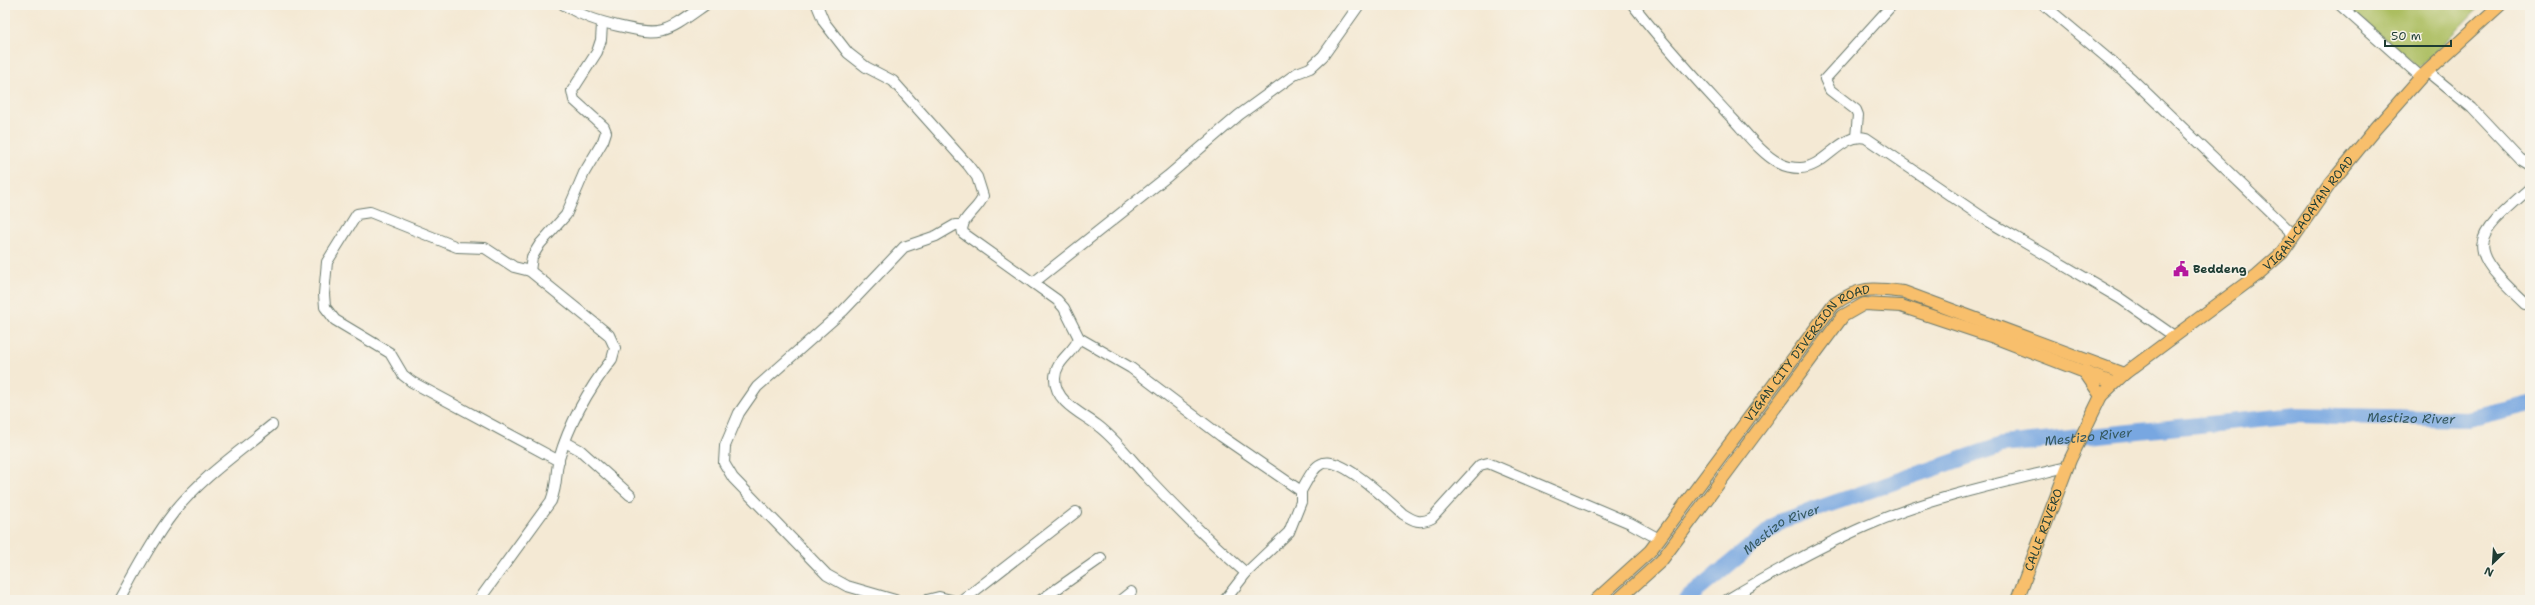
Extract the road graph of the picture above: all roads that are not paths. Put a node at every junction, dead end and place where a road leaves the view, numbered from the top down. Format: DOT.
graph roads {
  1 [pos="564,5"];
  2 [pos="705,5"];
  3 [pos="817,5"];
  4 [pos="1358,5"];
  5 [pos="1633,5"];
  6 [pos="1892,5"];
  7 [pos="2044,5"];
  8 [pos="2340,5"];
  9 [pos="2500,5"];
  10 [pos="602,24"];
  11 [pos="2424,74"];
  12 [pos="1856,137"];
  13 [pos="2530,165"];
  14 [pos="2530,188"];
  15 [pos="963,225"];
  16 [pos="2294,235"];
  17 [pos="530,271"];
  18 [pos="1033,283"];
  19 [pos="2526,304"];
  20 [pos="2174,336"];
  21 [pos="1079,338"];
  22 [pos="2093,362"];
  23 [pos="2134,366"];
  24 [pos="2083,370"];
  25 [pos="2124,374"];
  26 [pos="2113,383"];
  27 [pos="2100,398"];
  28 [pos="1754,410"];
  29 [pos="1765,419"];
  30 [pos="272,425"];
  31 [pos="565,442"];
  32 [pos="559,461"];
  33 [pos="2069,464"];
  34 [pos="1301,491"];
  35 [pos="630,495"];
  36 [pos="1076,512"];
  37 [pos="1659,539"];
  38 [pos="1101,558"];
  39 [pos="1246,573"];
  40 [pos="1131,592"];
  41 [pos="1732,599"];
  42 [pos="120,600"];
  43 [pos="480,600"];
  44 [pos="895,600"];
  45 [pos="927,600"];
  46 [pos="951,600"];
  47 [pos="963,600"];
  48 [pos="1042,600"];
  49 [pos="1120,600"];
  50 [pos="1225,600"];
  51 [pos="1596,600"];
  52 [pos="1618,600"];
  53 [pos="2017,600"];
  1 -- 10 [label="street"];
  2 -- 10 [label="street"];
  3 -- 15 [label="street"];
  4 -- 18 [label="street"];
  5 -- 12 [label="street"];
  6 -- 12 [label="street"];
  7 -- 16 [label="street"];
  8 -- 11 [label="street"];
  9 -- 11 [label="main road, VIGAN-CAOAYAN ROAD"];
  10 -- 17 [label="street"];
  11 -- 13 [label="street"];
  11 -- 16 [label="main road, VIGAN-CAOAYAN ROAD"];
  12 -- 20 [label="street"];
  14 -- 19 [label="street"];
  15 -- 18 [label="street"];
  15 -- 44 [label="street"];
  16 -- 20 [label="main road, VIGAN-CAOAYAN ROAD"];
  17 -- 31 [label="street"];
  17 -- 32 [label="street"];
  18 -- 21 [label="street"];
  20 -- 23 [label="main road, VIGAN-CAOAYAN ROAD"];
  21 -- 34 [label="street"];
  21 -- 39 [label="street"];
  22 -- 23 [label="main road, VIGAN CITY DIVERSION ROAD"];
  22 -- 25 [label="main road, VIGAN CITY DIVERSION ROAD"];
  22 -- 28 [label="main road, VIGAN CITY DIVERSION ROAD"];
  23 -- 25 [label="main road, VIGAN-CAOAYAN ROAD"];
  24 -- 26 [label="main road, VIGAN CITY DIVERSION ROAD"];
  24 -- 27 [label="main road"];
  24 -- 29 [label="main road, VIGAN CITY DIVERSION ROAD"];
  25 -- 26 [label="main road, VIGAN-CAOAYAN ROAD"];
  26 -- 27 [label="main road, VIGAN-CAOAYAN ROAD"];
  27 -- 33 [label="main road, CALLE RIVERO"];
  28 -- 29 [label="main road"];
  28 -- 37 [label="main road, VIGAN CITY DIVERSION ROAD"];
  29 -- 52 [label="main road, VIGAN CITY DIVERSION ROAD"];
  30 -- 42 [label="street"];
  31 -- 32 [label="street"];
  31 -- 35 [label="street"];
  32 -- 43 [label="street"];
  33 -- 41 [label="street"];
  33 -- 53 [label="main road, CALLE RIVERO"];
  34 -- 37 [label="street"];
  34 -- 39 [label="street"];
  36 -- 47 [label="street"];
  37 -- 51 [label="main road, VIGAN CITY DIVERSION ROAD"];
  38 -- 48 [label="street"];
  39 -- 50 [label="street"];
  40 -- 49 [label="street"];
  45 -- 46 [label="street"];
}
